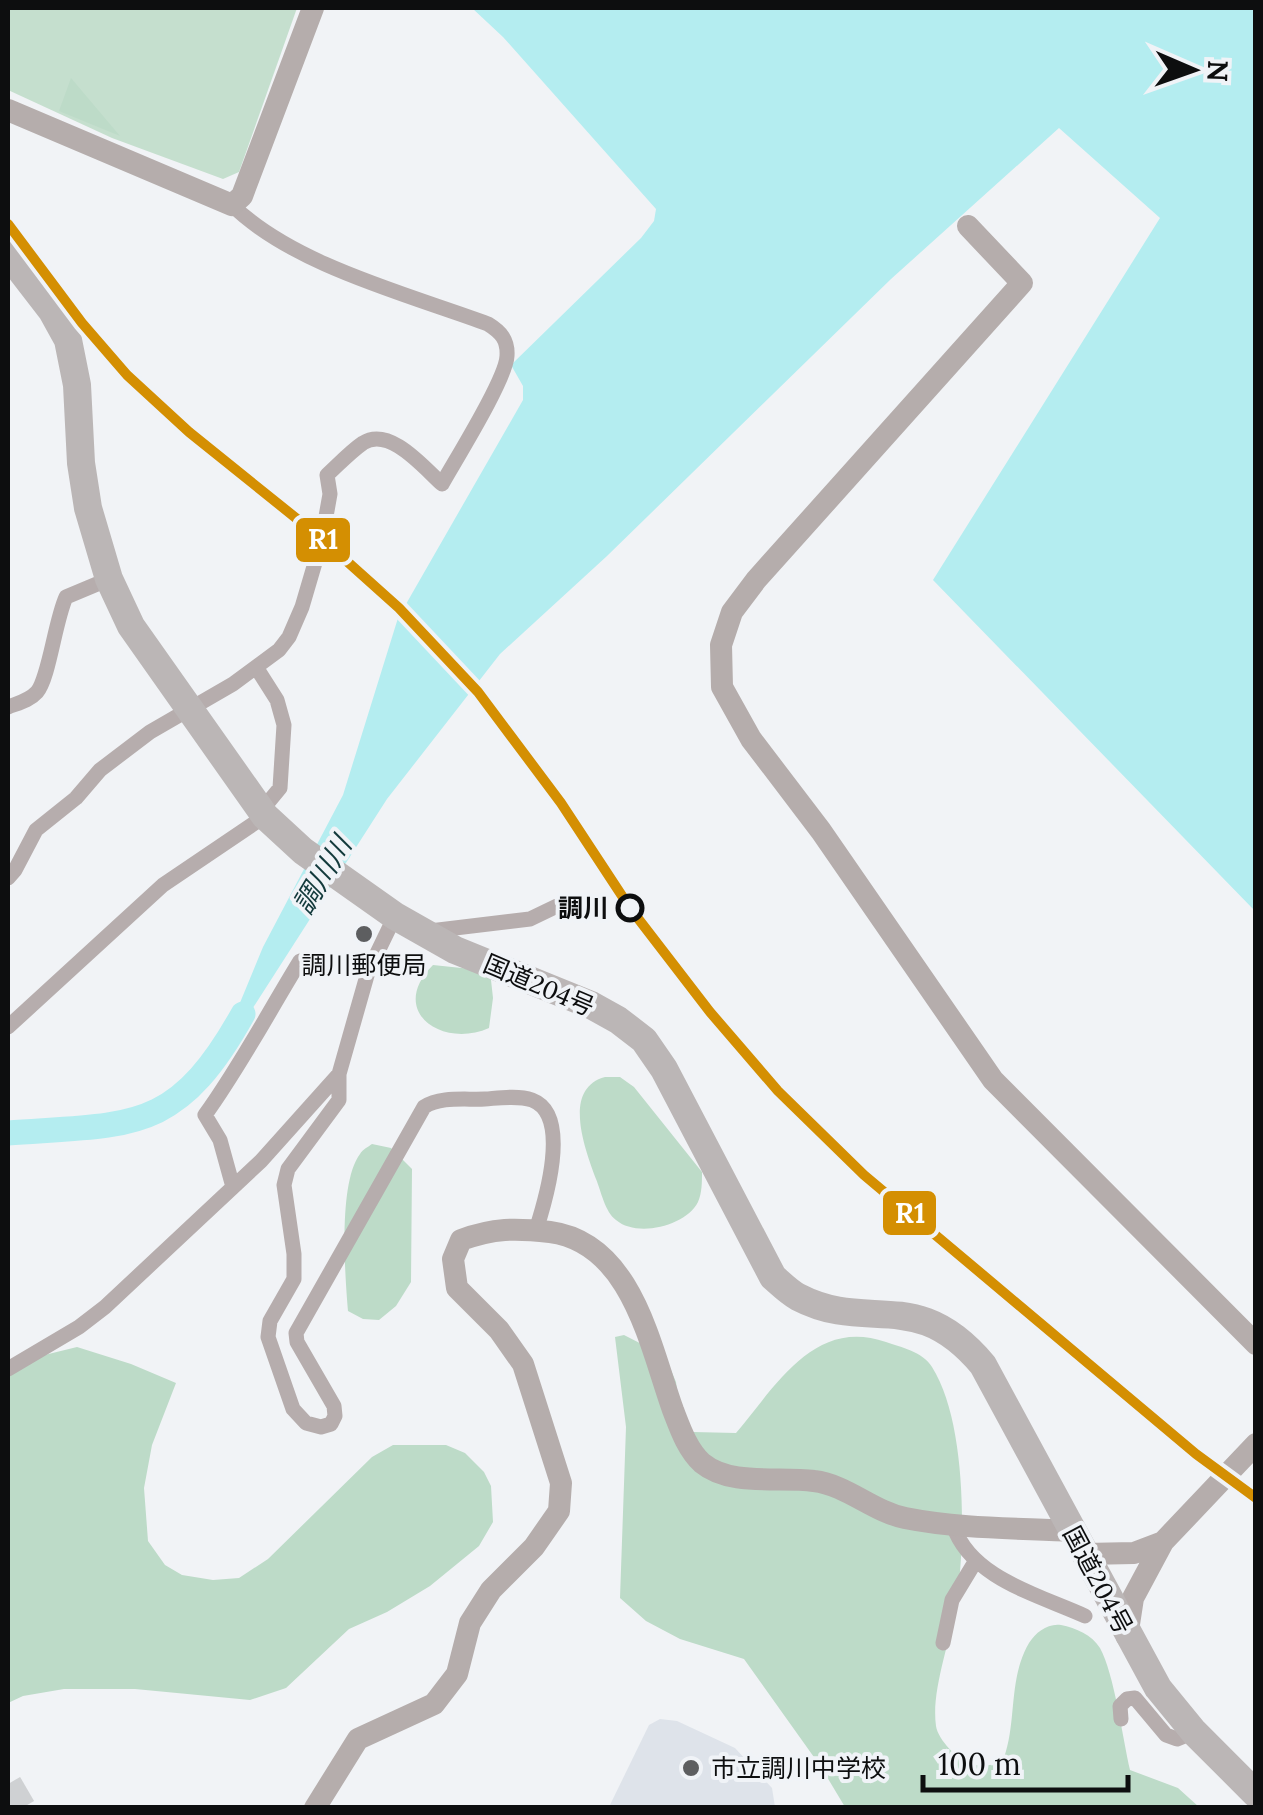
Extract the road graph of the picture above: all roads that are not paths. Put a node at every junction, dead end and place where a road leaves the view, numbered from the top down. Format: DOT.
graph roads {
  1 [pos="313,8"];
  2 [pos="8,110"];
  3 [pos="232,205"];
  4 [pos="968,226"];
  5 [pos="8,254"];
  6 [pos="109,579"];
  7 [pos="256,668"];
  8 [pos="8,707"];
  9 [pos="188,709"];
  10 [pos="263,814"];
  11 [pos="8,878"];
  12 [pos="557,906"];
  13 [pos="395,916"];
  14 [pos="422,932"];
  15 [pos="300,960"];
  16 [pos="8,1027"];
  17 [pos="339,1074"];
  18 [pos="233,1186"];
  19 [pos="536,1230"];
  20 [pos="1256,1344"];
  21 [pos="8,1368"];
  22 [pos="1256,1444"];
  23 [pos="954,1525"];
  24 [pos="1079,1542"];
  25 [pos="1163,1542"];
  26 [pos="976,1562"];
  27 [pos="1085,1616"];
  28 [pos="1127,1637"];
  29 [pos="943,1643"];
  30 [pos="1121,1719"];
  31 [pos="1194,1732"];
  32 [pos="1256,1794"];
  33 [pos="315,1808"];
  1 -- 3 [label="street"];
  2 -- 3 [label="street"];
  3 -- 7 [label="street"];
  4 -- 20 [label="street"];
  5 -- 6 [label="highway, 国道204号"];
  6 -- 8 [label="street"];
  6 -- 9 [label="highway, 国道204号"];
  7 -- 9 [label="street"];
  7 -- 10 [label="street"];
  9 -- 10 [label="highway, 国道204号"];
  9 -- 11 [label="street"];
  10 -- 13 [label="highway, 国道204号"];
  10 -- 16 [label="street"];
  12 -- 14 [label="street"];
  13 -- 14 [label="highway, 国道204号"];
  13 -- 17 [label="street"];
  14 -- 24 [label="highway, 国道204号"];
  15 -- 18 [label="street"];
  17 -- 18 [label="street"];
  17 -- 19 [label="street"];
  18 -- 21 [label="street"];
  19 -- 23 [label="street"];
  19 -- 33 [label="street"];
  22 -- 25 [label="street"];
  23 -- 24 [label="street"];
  23 -- 26 [label="street"];
  24 -- 25 [label="street"];
  24 -- 28 [label="highway, 国道204号"];
  25 -- 28 [label="street"];
  26 -- 27 [label="street"];
  26 -- 29 [label="street"];
  28 -- 31 [label="highway, 国道204号"];
  30 -- 31 [label="street"];
  31 -- 32 [label="highway, 国道204号"];
}
